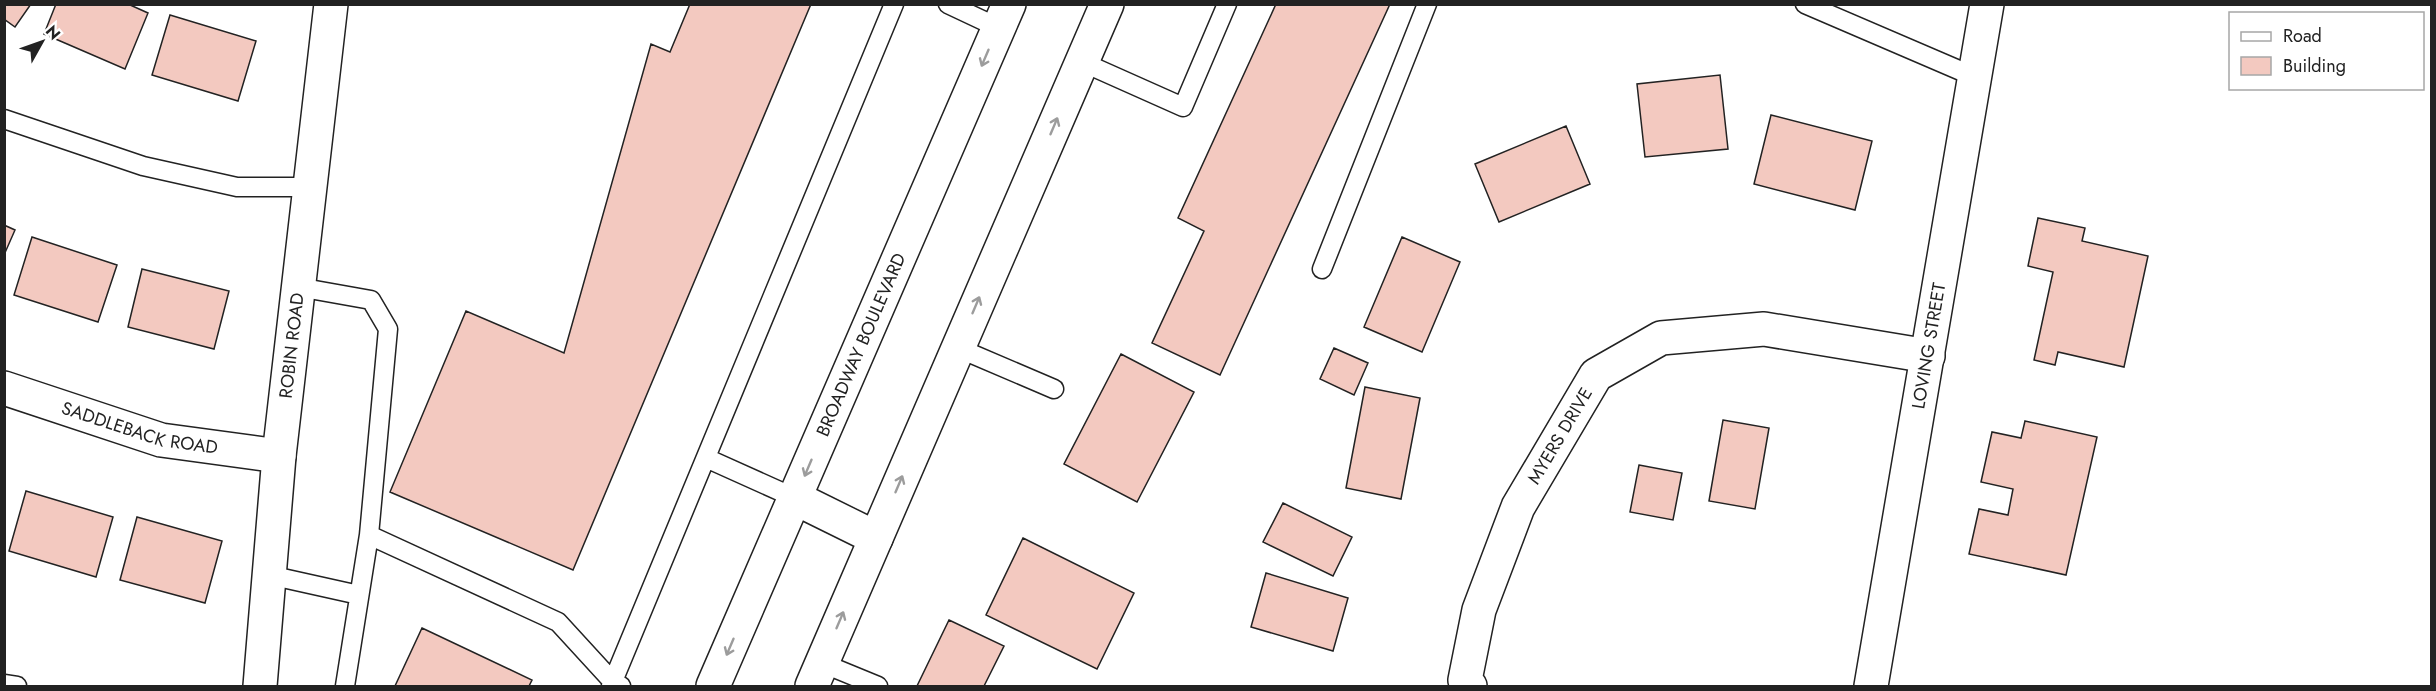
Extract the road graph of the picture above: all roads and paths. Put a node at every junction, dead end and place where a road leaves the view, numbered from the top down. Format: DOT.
graph roads {
  1 [pos="331,4"];
  2 [pos="894,4"];
  3 [pos="948,4"];
  4 [pos="1107,4"];
  5 [pos="1227,4"];
  6 [pos="1427,4"];
  7 [pos="1805,4"];
  8 [pos="1987,4"];
  9 [pos="1004,16"];
  10 [pos="1082,62"];
  11 [pos="1975,77"];
  12 [pos="4,119"];
  13 [pos="310,187"];
  14 [pos="1322,269"];
  15 [pos="298,287"];
  16 [pos="958,348"];
  17 [pos="1928,357"];
  18 [pos="4,388"];
  19 [pos="1054,389"];
  20 [pos="279,456"];
  21 [pos="706,458"];
  22 [pos="795,498"];
  23 [pos="369,535"];
  24 [pos="876,538"];
  25 [pos="269,575"];
  26 [pos="359,595"];
  27 [pos="817,675"];
  28 [pos="4,684"];
  29 [pos="615,685"];
  30 [pos="17,687"];
  31 [pos="260,687"];
  32 [pos="345,687"];
  33 [pos="713,687"];
  34 [pos="878,687"];
  35 [pos="1470,687"];
  36 [pos="1871,687"];
  1 -- 13 [label="street, ROBIN ROAD"];
  2 -- 21 [label="lane"];
  3 -- 9 [label="lane"];
  4 -- 10 [label="street"];
  5 -- 10 [label="lane"];
  6 -- 14 [label="lane"];
  7 -- 11 [label="lane"];
  8 -- 11 [label="street, LOVING STREET"];
  9 -- 22 [label="street, BROADWAY BOULEVARD, one-way"];
  16 -- 10 [label="street, one-way"];
  11 -- 17 [label="street, LOVING STREET"];
  12 -- 13 [label="lane"];
  13 -- 15 [label="street, ROBIN ROAD"];
  15 -- 20 [label="street, ROBIN ROAD"];
  15 -- 23 [label="lane"];
  16 -- 19 [label="lane"];
  24 -- 16 [label="street, one-way"];
  17 -- 35 [label="street, MYERS DRIVE"];
  17 -- 36 [label="street, LOVING STREET"];
  18 -- 20 [label="street, SADDLEBACK ROAD"];
  20 -- 25 [label="street, ROBIN ROAD"];
  21 -- 22 [label="lane"];
  21 -- 29 [label="lane"];
  22 -- 24 [label="street"];
  22 -- 33 [label="street, BROADWAY BOULEVARD, one-way"];
  23 -- 26 [label="lane"];
  23 -- 29 [label="lane"];
  27 -- 24 [label="street, one-way"];
  25 -- 26 [label="lane"];
  25 -- 31 [label="street, ROBIN ROAD"];
  26 -- 32 [label="lane"];
  27 -- 34 [label="lane"];
  28 -- 30 [label="lane"];
}
